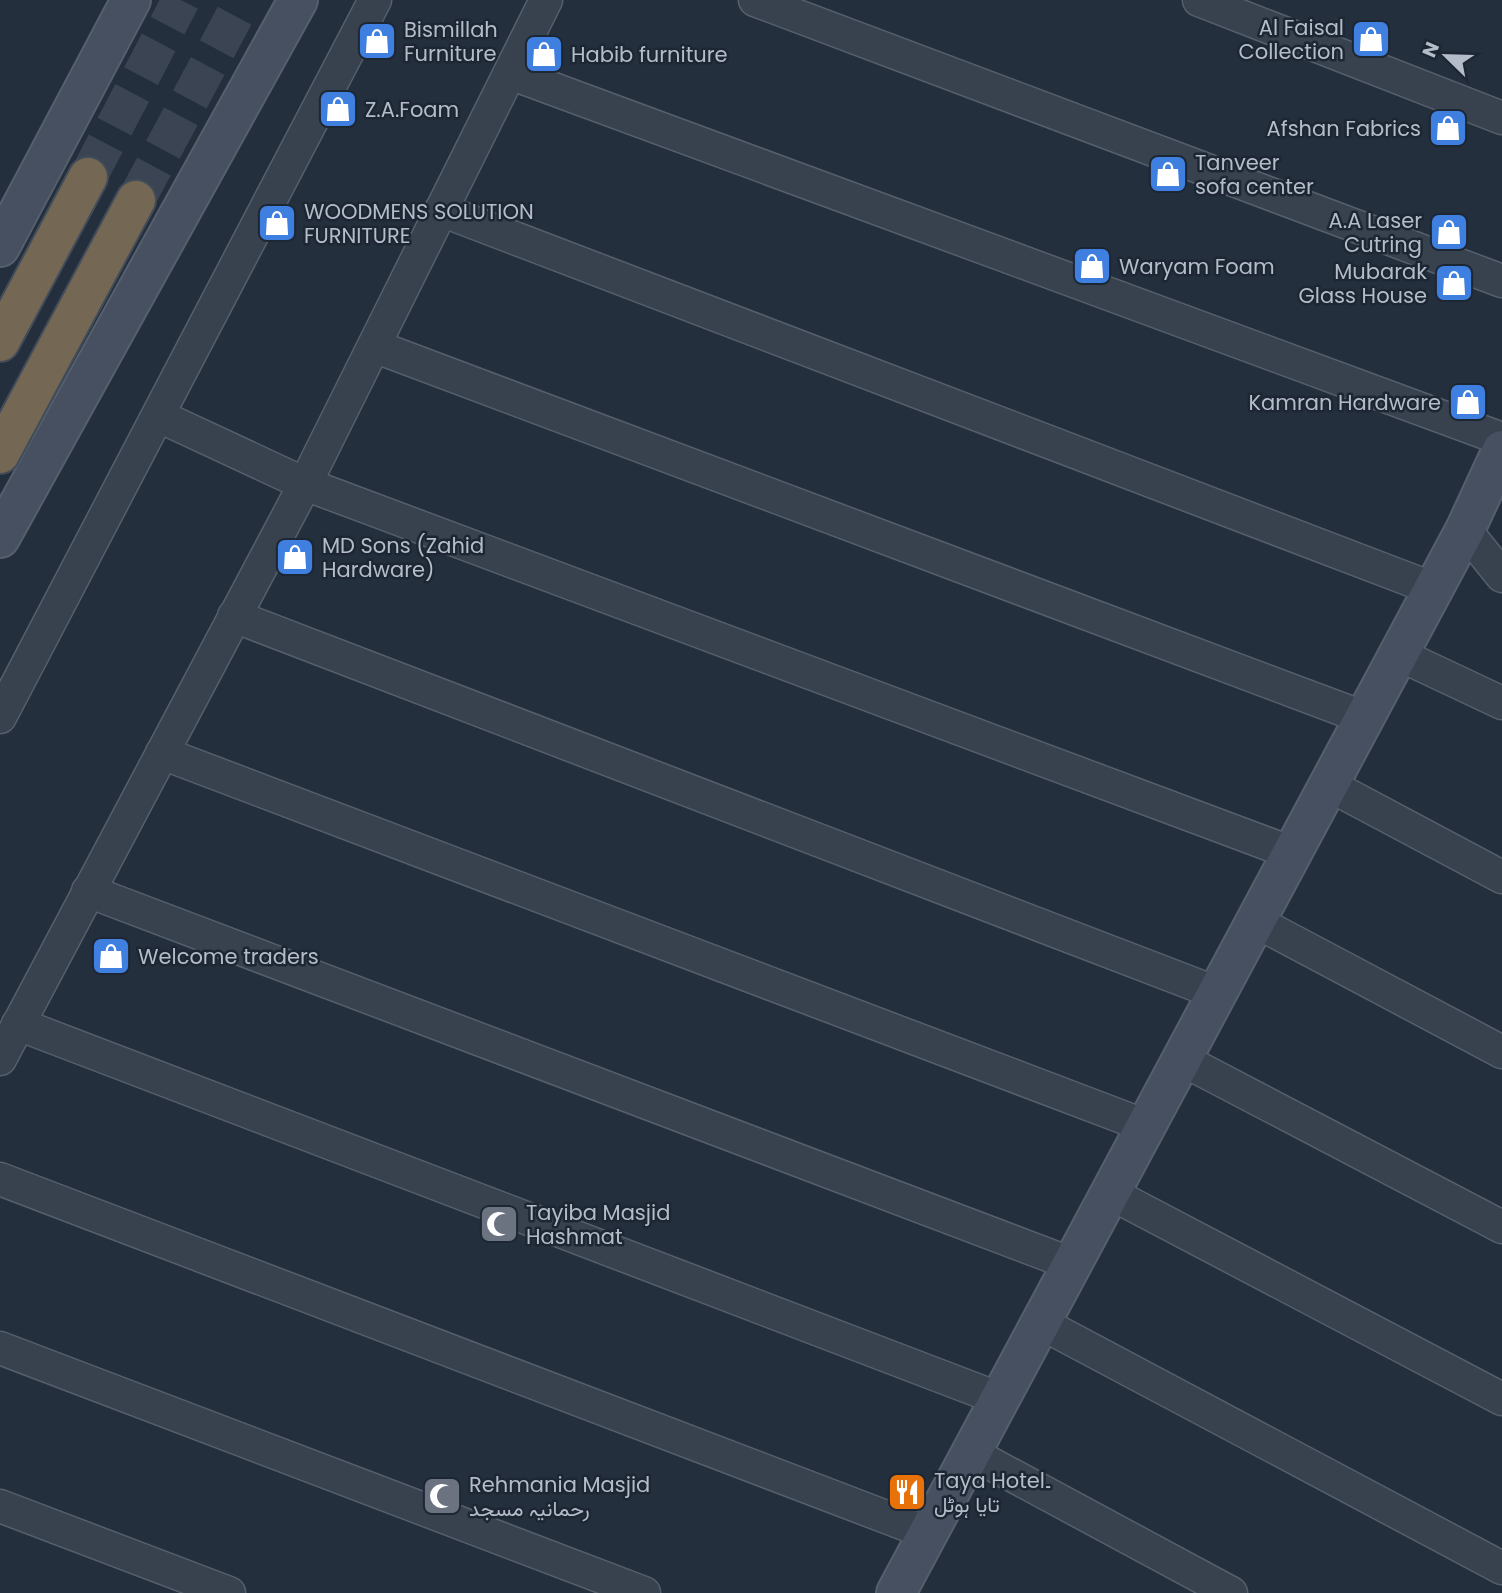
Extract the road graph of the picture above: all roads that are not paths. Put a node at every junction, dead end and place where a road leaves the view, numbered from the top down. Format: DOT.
graph roads {
  1 [pos="131,0"];
  2 [pos="299,0"];
  3 [pos="375,0"];
  4 [pos="546,0"];
  5 [pos="755,0"];
  6 [pos="1199,0"];
  7 [pos="510,73"];
  8 [pos="1502,118"];
  9 [pos="88,177"];
  10 [pos="136,200"];
  11 [pos="441,210"];
  12 [pos="0,247"];
  13 [pos="1502,281"];
  14 [pos="0,342"];
  15 [pos="374,346"];
  16 [pos="159,416"];
  17 [pos="1502,439"];
  18 [pos="1502,450"];
  19 [pos="0,454"];
  20 [pos="305,484"];
  21 [pos="1465,530"];
  22 [pos="0,538"];
  23 [pos="1502,576"];
  24 [pos="1434,589"];
  25 [pos="234,616"];
  26 [pos="1398,654"];
  27 [pos="1502,703"];
  28 [pos="0,717"];
  29 [pos="1365,718"];
  30 [pos="162,753"];
  31 [pos="1329,785"];
  32 [pos="1292,853"];
  33 [pos="1502,877"];
  34 [pos="88,891"];
  35 [pos="1255,921"];
  36 [pos="1217,993"];
  37 [pos="18,1024"];
  38 [pos="1502,1052"];
  39 [pos="0,1059"];
  40 [pos="1182,1060"];
  41 [pos="1146,1126"];
  42 [pos="0,1180"];
  43 [pos="1110,1193"];
  44 [pos="1502,1227"];
  45 [pos="1072,1264"];
  46 [pos="1041,1323"];
  47 [pos="0,1348"];
  48 [pos="1000,1399"];
  49 [pos="1502,1399"];
  50 [pos="971,1453"];
  51 [pos="0,1506"];
  52 [pos="928,1533"];
  53 [pos="1502,1568"];
  54 [pos="901,1591"];
  55 [pos="229,1593"];
  56 [pos="644,1593"];
  57 [pos="1231,1593"];
  1 -- 12 [label="street"];
  2 -- 22 [label="street"];
  3 -- 16 [label="street"];
  4 -- 7 [label="street"];
  5 -- 13 [label="street"];
  6 -- 8 [label="street"];
  7 -- 11 [label="street"];
  7 -- 17 [label="street"];
  9 -- 14 [label="highway"];
  10 -- 19 [label="highway"];
  11 -- 15 [label="street"];
  11 -- 24 [label="street"];
  15 -- 20 [label="street"];
  15 -- 29 [label="street"];
  16 -- 20 [label="street"];
  16 -- 28 [label="street"];
  18 -- 21 [label="street"];
  20 -- 25 [label="street"];
  20 -- 32 [label="street"];
  21 -- 23 [label="street"];
  21 -- 24 [label="street"];
  24 -- 26 [label="street"];
  25 -- 30 [label="street"];
  25 -- 36 [label="street"];
  26 -- 27 [label="street"];
  26 -- 29 [label="street"];
  29 -- 31 [label="street"];
  30 -- 34 [label="street"];
  30 -- 41 [label="street"];
  31 -- 32 [label="street"];
  31 -- 33 [label="street"];
  32 -- 35 [label="street"];
  34 -- 37 [label="street"];
  34 -- 45 [label="street"];
  35 -- 36 [label="street"];
  35 -- 38 [label="street"];
  36 -- 40 [label="street"];
  37 -- 39 [label="street"];
  37 -- 48 [label="street"];
  40 -- 41 [label="street"];
  40 -- 44 [label="street"];
  41 -- 43 [label="street"];
  42 -- 52 [label="street"];
  43 -- 45 [label="street"];
  43 -- 49 [label="street"];
  45 -- 46 [label="street"];
  46 -- 48 [label="street"];
  46 -- 53 [label="street"];
  47 -- 56 [label="street"];
  48 -- 50 [label="street"];
  50 -- 52 [label="street"];
  50 -- 57 [label="street"];
  51 -- 55 [label="street"];
  52 -- 54 [label="street"];
}
